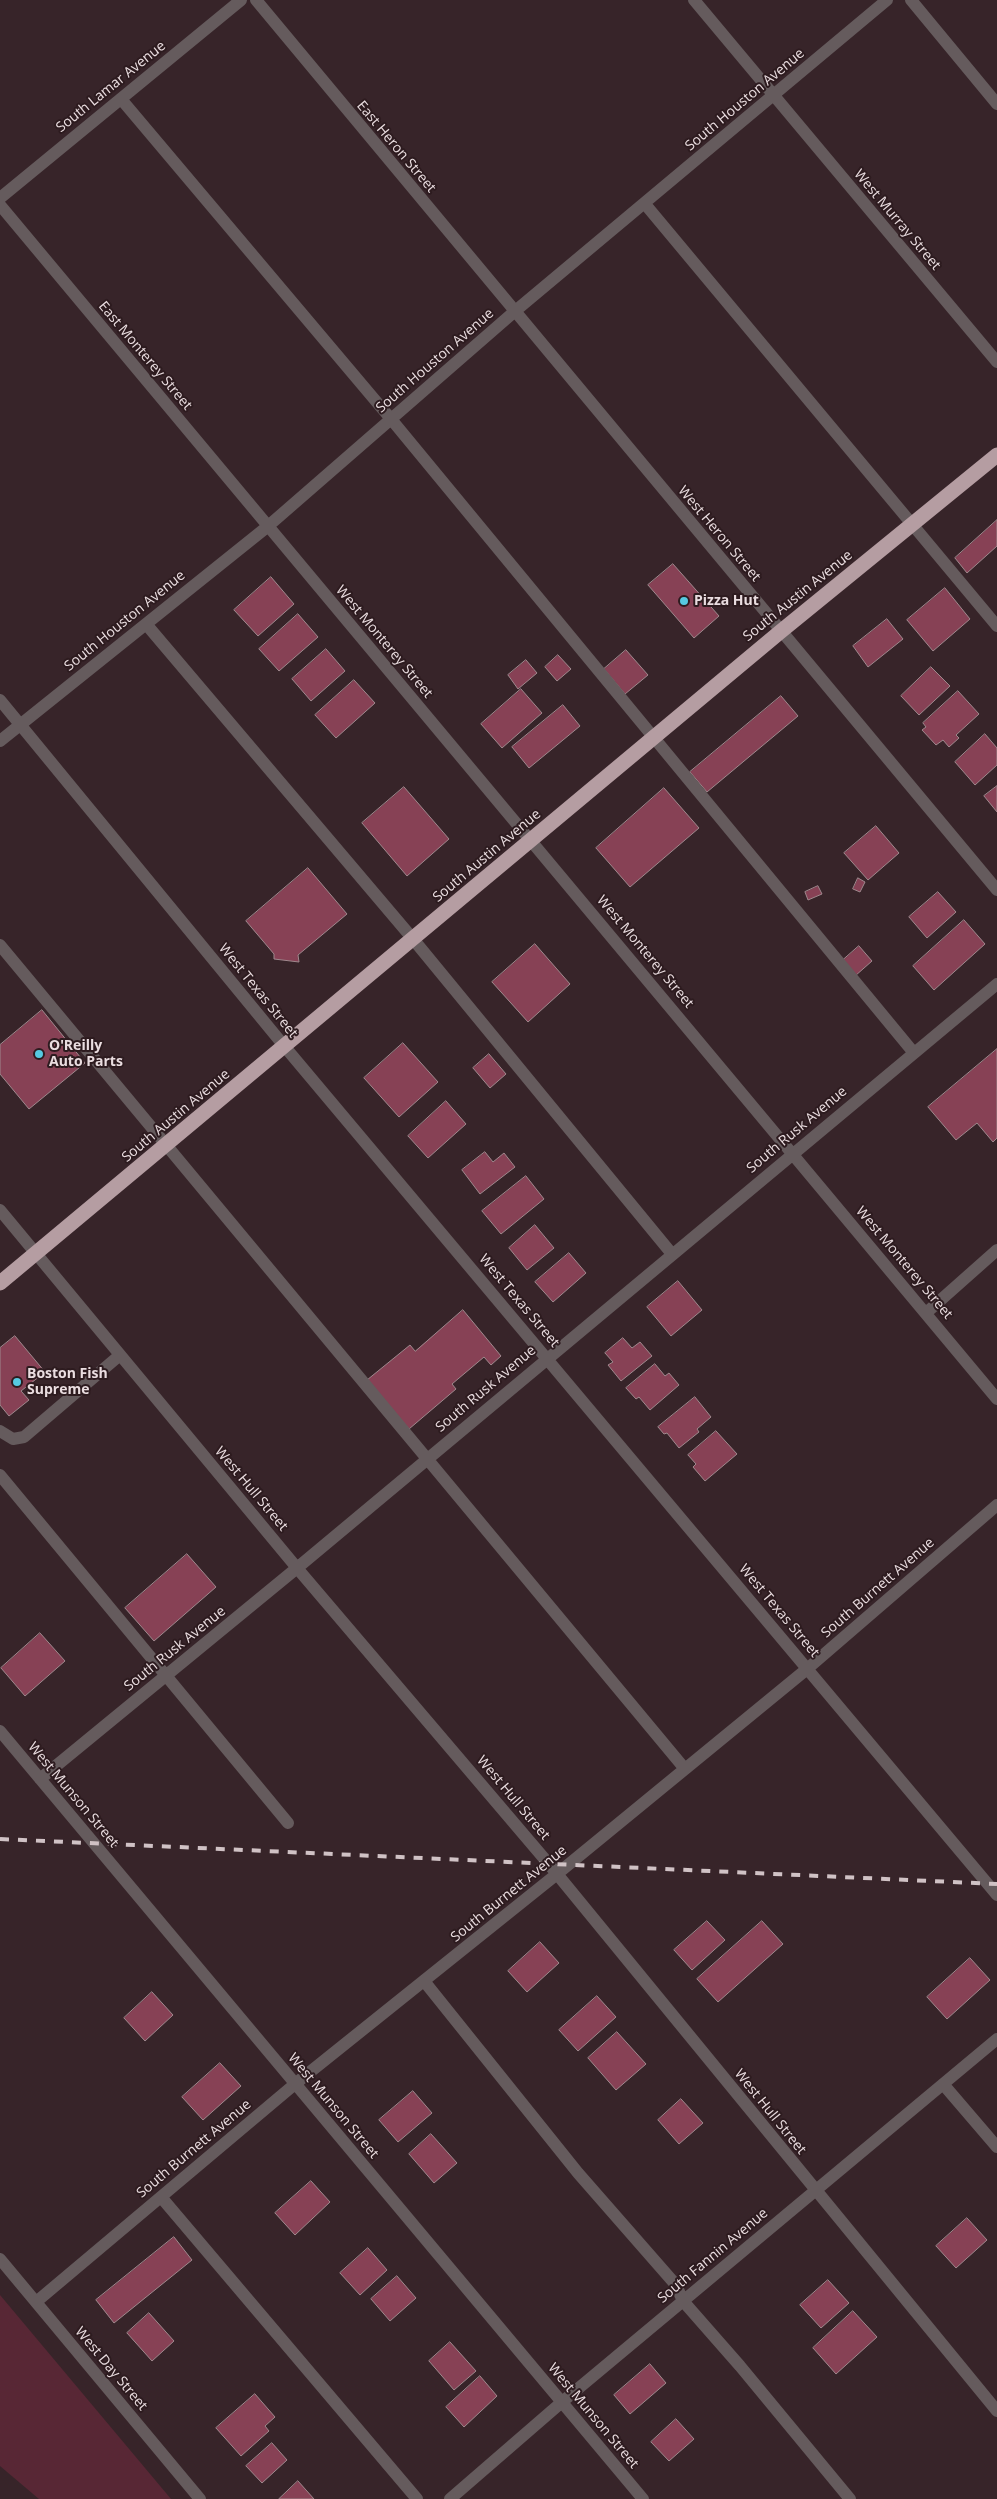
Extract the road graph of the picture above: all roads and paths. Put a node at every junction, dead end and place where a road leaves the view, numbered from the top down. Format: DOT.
graph roads {
  1 [pos="241,0"];
  2 [pos="256,0"];
  3 [pos="694,0"];
  4 [pos="887,0"];
  5 [pos="911,0"];
  6 [pos="774,97"];
  7 [pos="121,99"];
  8 [pos="997,104"];
  9 [pos="0,198"];
  10 [pos="644,204"];
  11 [pos="0,205"];
  12 [pos="514,312"];
  13 [pos="997,362"];
  14 [pos="391,418"];
  15 [pos="997,455"];
  16 [pos="912,525"];
  17 [pos="267,526"];
  18 [pos="146,624"];
  19 [pos="997,626"];
  20 [pos="780,632"];
  21 [pos="0,700"];
  22 [pos="20,724"];
  23 [pos="653,738"];
  24 [pos="0,741"];
  25 [pos="532,840"];
  26 [pos="997,890"];
  27 [pos="413,939"];
  28 [pos="0,945"];
  29 [pos="997,984"];
  30 [pos="284,1047"];
  31 [pos="914,1053"];
  32 [pos="166,1145"];
  33 [pos="794,1153"];
  34 [pos="0,1210"];
  35 [pos="997,1250"];
  36 [pos="36,1254"];
  37 [pos="672,1254"];
  38 [pos="0,1284"];
  39 [pos="926,1313"];
  40 [pos="120,1355"];
  41 [pos="547,1358"];
  42 [pos="997,1399"];
  43 [pos="0,1431"];
  44 [pos="427,1459"];
  45 [pos="0,1475"];
  46 [pos="997,1505"];
  47 [pos="297,1568"];
  48 [pos="807,1668"];
  49 [pos="166,1675"];
  50 [pos="0,1732"];
  51 [pos="685,1769"];
  52 [pos="40,1779"];
  53 [pos="288,1823"];
  54 [pos="558,1874"];
  55 [pos="997,1895"];
  56 [pos="424,1981"];
  57 [pos="997,2039"];
  58 [pos="295,2084"];
  59 [pos="943,2084"];
  60 [pos="997,2147"];
  61 [pos="815,2191"];
  62 [pos="161,2197"];
  63 [pos="0,2259"];
  64 [pos="683,2301"];
  65 [pos="36,2302"];
  66 [pos="562,2402"];
  67 [pos="997,2411"];
  68 [pos="200,2499"];
  69 [pos="417,2499"];
  70 [pos="450,2499"];
  71 [pos="643,2499"];
  72 [pos="850,2499"];
  1 -- 7 [label="street, South Lamar Avenue"];
  2 -- 12 [label="street, East Heron Street"];
  3 -- 6 [label="street, West Murray Street"];
  4 -- 6 [label="street, South Houston Avenue"];
  5 -- 8 [label="street"];
  6 -- 10 [label="street, South Houston Avenue"];
  6 -- 13 [label="street, West Murray Street"];
  7 -- 9 [label="street, South Lamar Avenue"];
  7 -- 14 [label="street"];
  10 -- 12 [label="street, South Houston Avenue"];
  10 -- 16 [label="street"];
  11 -- 17 [label="street, East Monterey Street"];
  12 -- 14 [label="street, South Houston Avenue"];
  12 -- 20 [label="street, West Heron Street"];
  14 -- 17 [label="street, South Houston Avenue"];
  14 -- 23 [label="street"];
  15 -- 16 [label="highway, South Austin Avenue"];
  16 -- 19 [label="street"];
  16 -- 20 [label="highway, South Austin Avenue"];
  17 -- 18 [label="street, South Houston Avenue"];
  17 -- 25 [label="street, West Monterey Street"];
  18 -- 22 [label="street, South Houston Avenue"];
  18 -- 27 [label="street"];
  20 -- 23 [label="highway, South Austin Avenue"];
  20 -- 26 [label="street, West Heron Street"];
  21 -- 22 [label="street, West Texas Street"];
  22 -- 24 [label="street, South Houston Avenue"];
  22 -- 30 [label="street, West Texas Street"];
  23 -- 25 [label="highway, South Austin Avenue"];
  23 -- 31 [label="street"];
  25 -- 27 [label="highway, South Austin Avenue"];
  25 -- 33 [label="street, West Monterey Street"];
  27 -- 30 [label="highway, South Austin Avenue"];
  27 -- 37 [label="street"];
  28 -- 32 [label="street"];
  29 -- 31 [label="street, South Rusk Avenue"];
  30 -- 32 [label="highway, South Austin Avenue"];
  30 -- 41 [label="street, West Texas Street"];
  31 -- 33 [label="street, South Rusk Avenue"];
  32 -- 36 [label="highway, South Austin Avenue"];
  32 -- 44 [label="street"];
  33 -- 37 [label="street, South Rusk Avenue"];
  33 -- 39 [label="street, West Monterey Street"];
  34 -- 36 [label="street, West Hull Street"];
  35 -- 39 [label="street"];
  36 -- 38 [label="highway, South Austin Avenue"];
  36 -- 40 [label="street, West Hull Street"];
  37 -- 41 [label="street, South Rusk Avenue"];
  39 -- 42 [label="street, West Monterey Street"];
  40 -- 43 [label="street"];
  40 -- 47 [label="street, West Hull Street"];
  41 -- 44 [label="street, South Rusk Avenue"];
  41 -- 48 [label="street, West Texas Street"];
  44 -- 47 [label="street, South Rusk Avenue"];
  44 -- 51 [label="street"];
  45 -- 49 [label="street"];
  46 -- 48 [label="street, South Burnett Avenue"];
  47 -- 49 [label="street, South Rusk Avenue"];
  47 -- 54 [label="street, West Hull Street"];
  48 -- 51 [label="street, South Burnett Avenue"];
  48 -- 55 [label="street, West Texas Street"];
  49 -- 52 [label="street, South Rusk Avenue"];
  49 -- 53 [label="street"];
  50 -- 52 [label="street, West Munson Street"];
  51 -- 54 [label="street, South Burnett Avenue"];
  52 -- 58 [label="street, West Munson Street"];
  54 -- 56 [label="street, South Burnett Avenue"];
  54 -- 61 [label="street, West Hull Street"];
  56 -- 58 [label="street, South Burnett Avenue"];
  56 -- 64 [label="street"];
  57 -- 59 [label="street, South Fannin Avenue"];
  58 -- 62 [label="street, South Burnett Avenue"];
  58 -- 66 [label="street, West Munson Street"];
  59 -- 60 [label="street"];
  59 -- 61 [label="street, South Fannin Avenue"];
  61 -- 64 [label="street, South Fannin Avenue"];
  61 -- 67 [label="street, West Hull Street"];
  62 -- 65 [label="street, South Burnett Avenue"];
  62 -- 69 [label="street"];
  63 -- 65 [label="street, West Day Street"];
  64 -- 66 [label="street, South Fannin Avenue"];
  64 -- 72 [label="street"];
  65 -- 68 [label="street, West Day Street"];
  66 -- 70 [label="street, South Fannin Avenue"];
  66 -- 71 [label="street, West Munson Street"];
}
